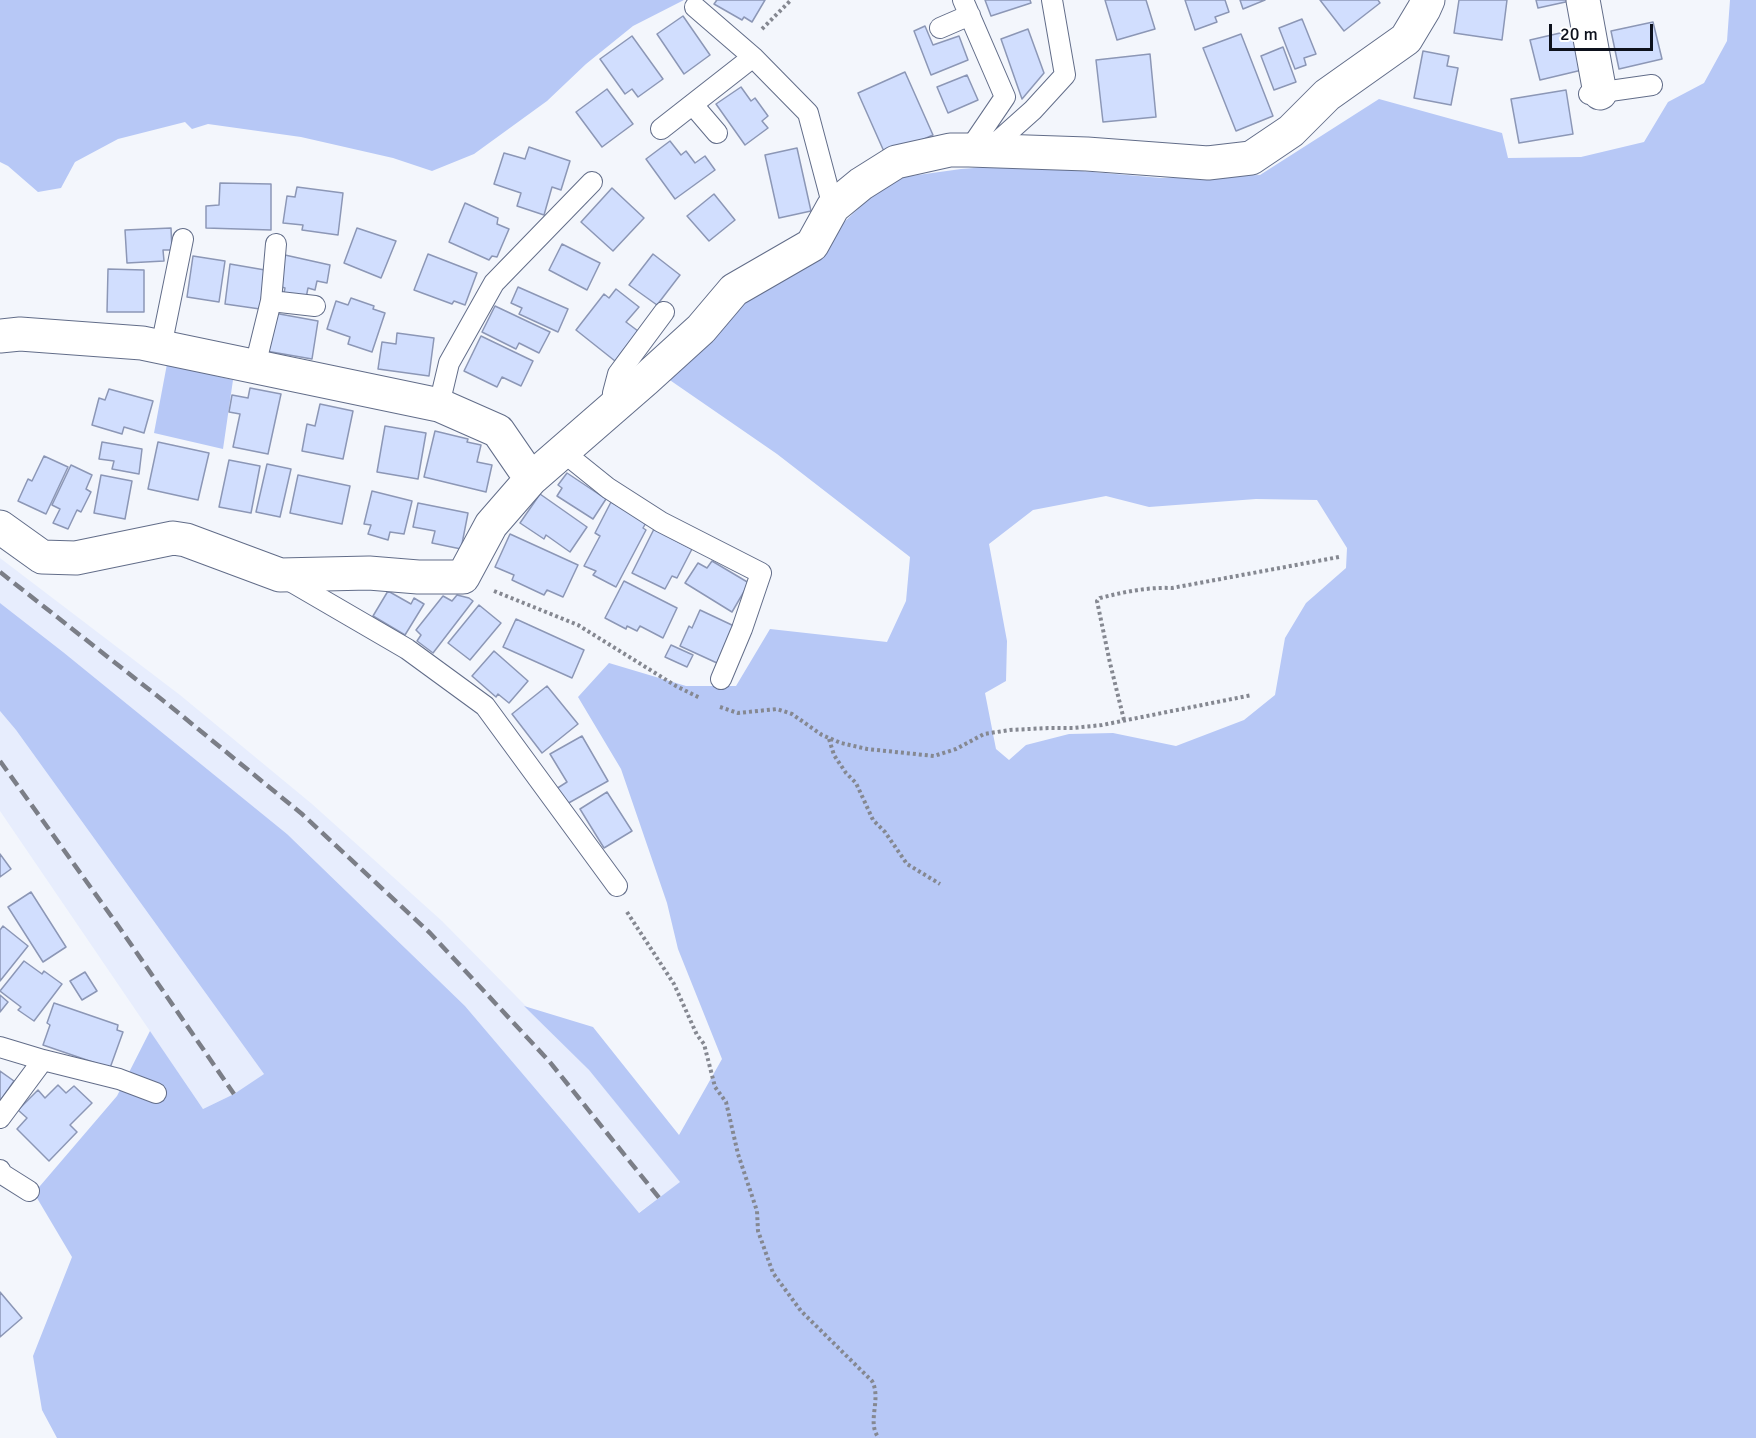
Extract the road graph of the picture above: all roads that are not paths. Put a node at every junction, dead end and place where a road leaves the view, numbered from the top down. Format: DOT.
graph roads {
  1 [pos="1052,0"];
  2 [pos="1428,0"];
  3 [pos="1583,0"];
  4 [pos="695,7"];
  5 [pos="967,8"];
  6 [pos="939,28"];
  7 [pos="748,53"];
  8 [pos="1652,85"];
  9 [pos="1592,94"];
  10 [pos="693,105"];
  11 [pos="661,129"];
  12 [pos="717,133"];
  13 [pos="977,151"];
  14 [pos="592,182"];
  15 [pos="833,207"];
  16 [pos="183,239"];
  17 [pos="276,244"];
  18 [pos="271,301"];
  19 [pos="315,306"];
  20 [pos="664,312"];
  21 [pos="0,336"];
  22 [pos="161,347"];
  23 [pos="255,366"];
  24 [pos="439,405"];
  25 [pos="612,408"];
  26 [pos="562,451"];
  27 [pos="531,479"];
  28 [pos="0,527"];
  29 [pos="280,575"];
  30 [pos="721,679"];
  31 [pos="617,886"];
  32 [pos="0,1047"];
  33 [pos="43,1060"];
  34 [pos="156,1093"];
  35 [pos="0,1118"];
  36 [pos="0,1170"];
  37 [pos="29,1191"];
  1 -- 13 [label="lane"];
  2 -- 13 [label="street"];
  3 -- 9 [label="street"];
  4 -- 7 [label="lane"];
  5 -- 6 [label="lane"];
  5 -- 13 [label="lane"];
  7 -- 10 [label="lane"];
  7 -- 15 [label="lane"];
  8 -- 9 [label="lane"];
  10 -- 11 [label="lane"];
  10 -- 12 [label="lane"];
  13 -- 15 [label="street"];
  14 -- 24 [label="lane"];
  15 -- 25 [label="street"];
  16 -- 22 [label="lane"];
  17 -- 18 [label="lane"];
  18 -- 19 [label="lane"];
  18 -- 23 [label="lane"];
  20 -- 25 [label="lane"];
  21 -- 22 [label="street"];
  22 -- 23 [label="street"];
  23 -- 24 [label="street"];
  24 -- 27 [label="street"];
  25 -- 26 [label="street"];
  26 -- 27 [label="street"];
  26 -- 30 [label="lane"];
  27 -- 29 [label="street"];
  28 -- 29 [label="street"];
  29 -- 31 [label="lane"];
  32 -- 33 [label="lane"];
  33 -- 34 [label="lane"];
  33 -- 35 [label="lane"];
  36 -- 37 [label="lane"];
}
